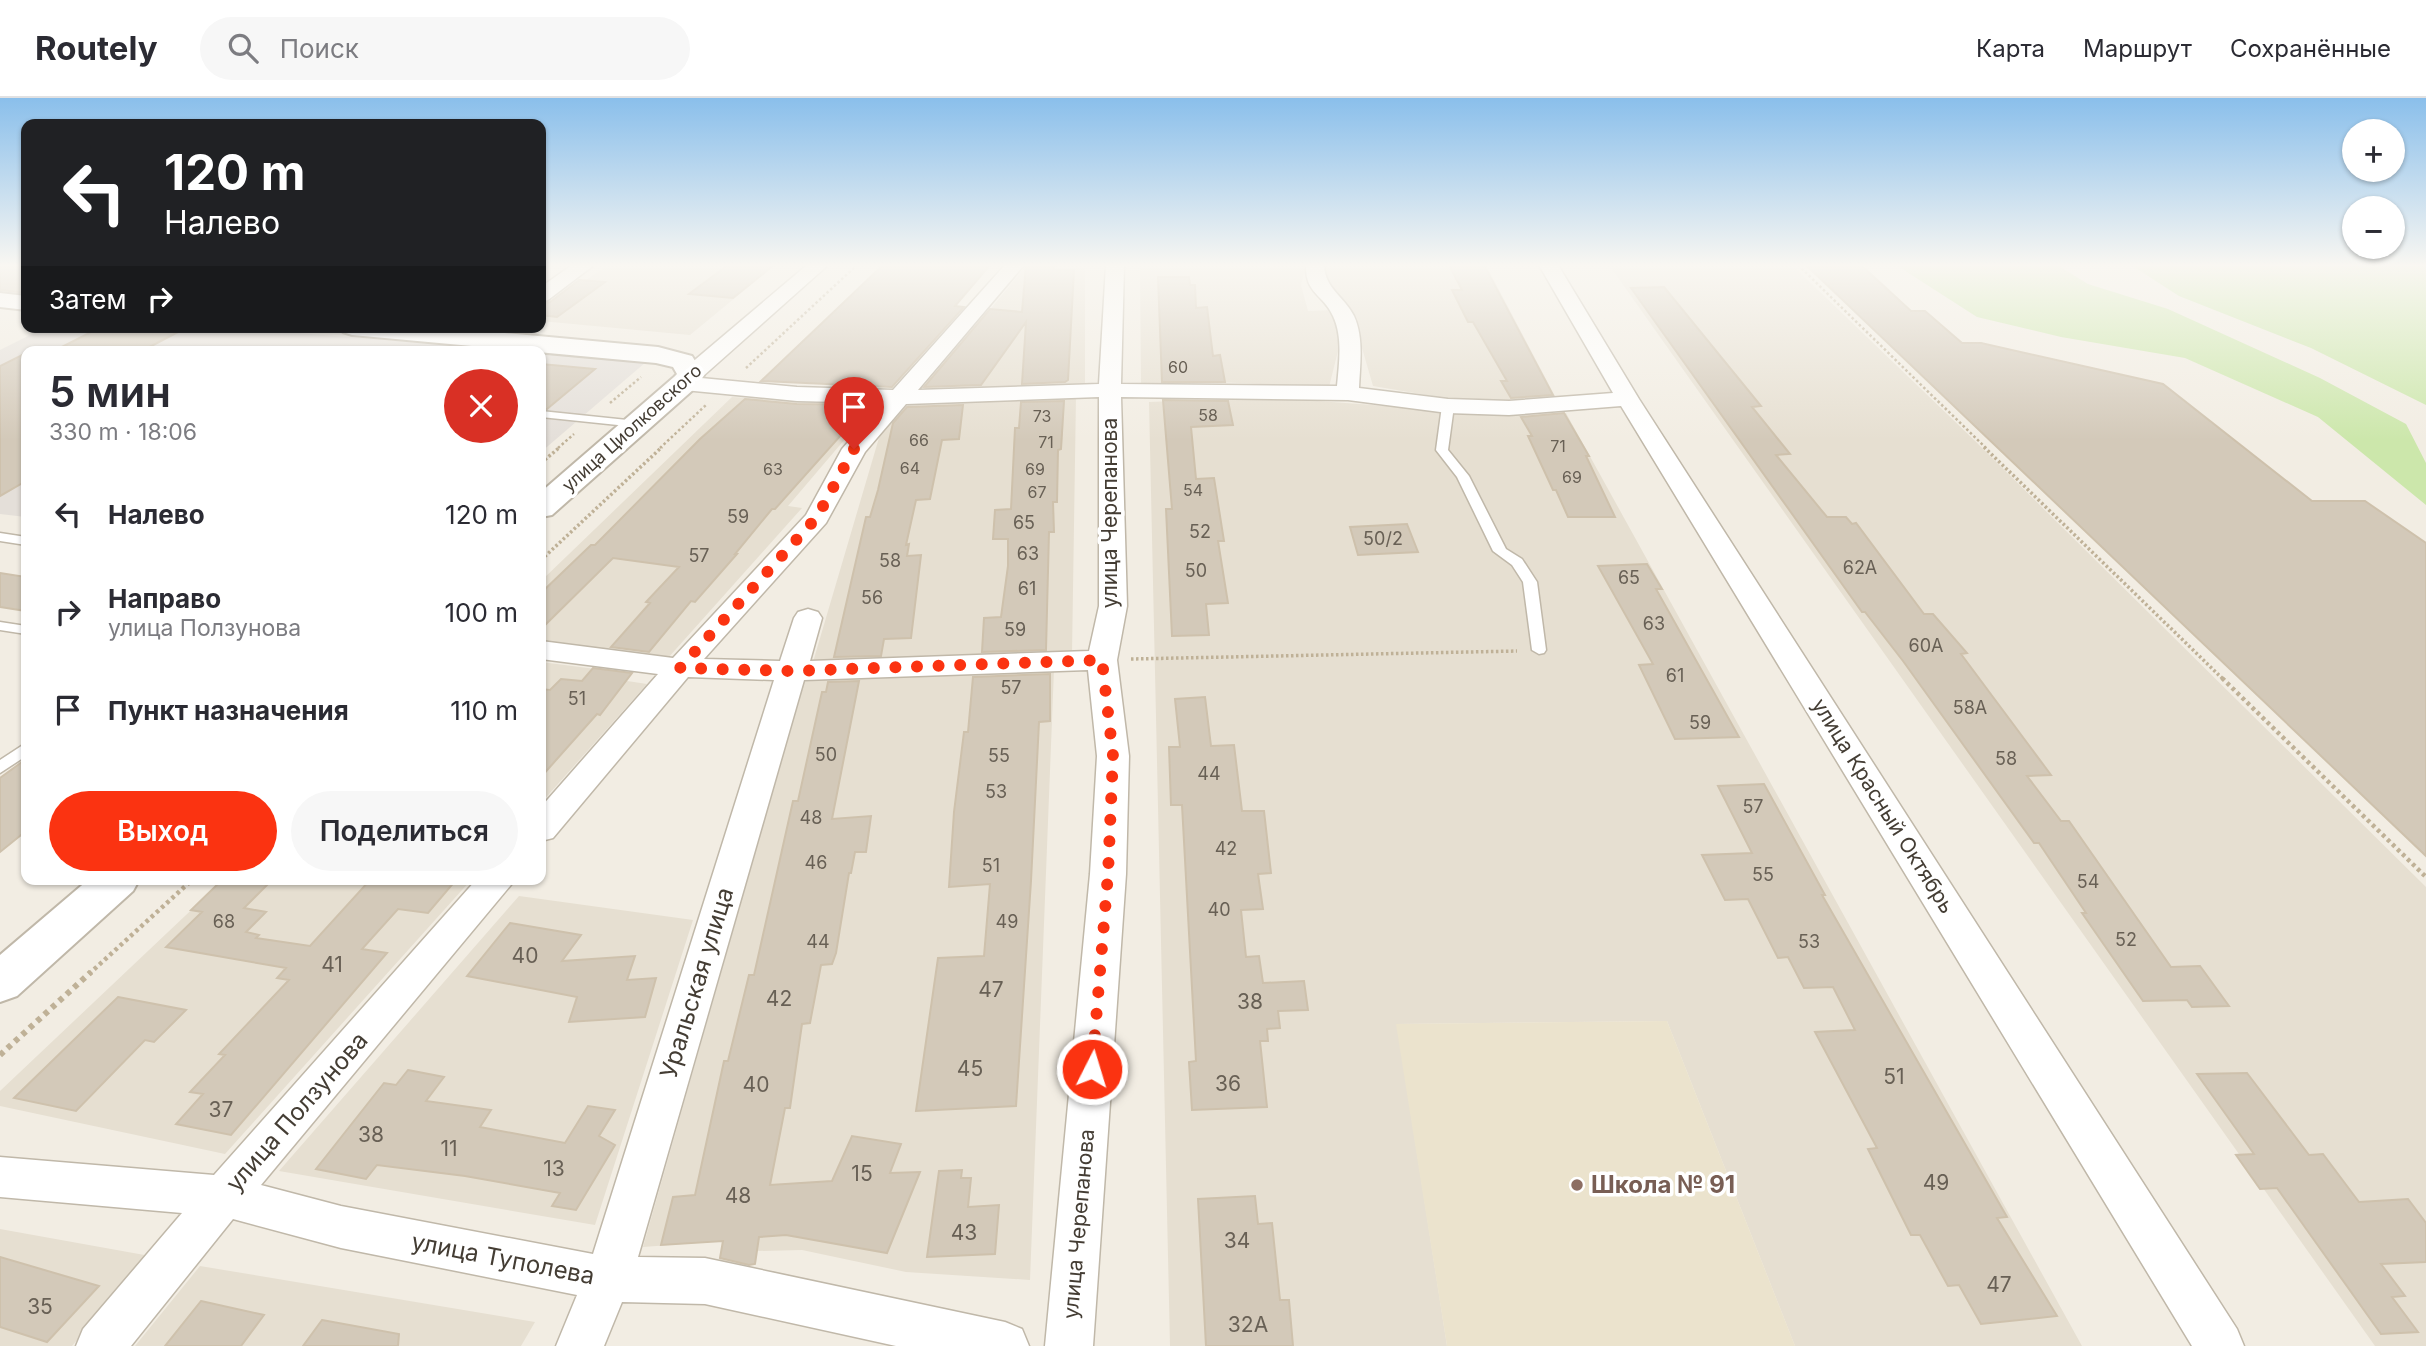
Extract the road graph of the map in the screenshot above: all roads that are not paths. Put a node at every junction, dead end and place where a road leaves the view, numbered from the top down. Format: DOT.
graph roads {
  1 [pos="752,323"];
  2 [pos="964,323"];
  3 [pos="1113,323"];
  4 [pos="1346,323"];
  5 [pos="1583,323"];
  6 [pos="486,333"];
  7 [pos="687,379"];
  8 [pos="1110,390"];
  9 [pos="1348,393"];
  10 [pos="899,397"];
  11 [pos="1628,398"];
  12 [pos="1448,406"];
  13 [pos="546,415"];
  14 [pos="637,424"];
  15 [pos="546,504"];
  16 [pos="0,537"];
  17 [pos="21,540"];
  18 [pos="808,618"];
  19 [pos="0,626"];
  20 [pos="21,629"];
  21 [pos="1539,650"];
  22 [pos="546,651"];
  23 [pos="1102,660"];
  24 [pos="680,668"];
  25 [pos="792,671"];
  26 [pos="21,752"];
  27 [pos="0,768"];
  28 [pos="546,823"];
  29 [pos="111,885"];
  30 [pos="493,885"];
  31 [pos="0,983"];
  32 [pos="0,1177"];
  33 [pos="224,1196"];
  34 [pos="608,1279"];
  35 [pos="100,1346"];
  36 [pos="580,1346"];
  37 [pos="1005,1346"];
  38 [pos="1069,1346"];
  39 [pos="2220,1346"];
  1 -- 7 [label="street, улица Циолковского"];
  2 -- 10 [label="street"];
  3 -- 8 [label="street, улица Черепанова"];
  4 -- 9 [label="street"];
  5 -- 11 [label="street, улица Красный Октябрь"];
  6 -- 7 [label="street"];
  7 -- 10 [label="street"];
  7 -- 14 [label="street, улица Циолковского"];
  8 -- 9 [label="street"];
  8 -- 10 [label="street"];
  8 -- 23 [label="street, улица Черепанова"];
  9 -- 12 [label="street"];
  10 -- 24 [label="street"];
  11 -- 12 [label="street"];
  11 -- 39 [label="street, улица Красный Октябрь"];
  12 -- 21 [label="lane"];
  13 -- 14 [label="lane"];
  14 -- 15 [label="street, улица Циолковского"];
  16 -- 17 [label="lane"];
  18 -- 25 [label="street, Уральская улица"];
  19 -- 20 [label="lane"];
  22 -- 24 [label="street"];
  23 -- 25 [label="street"];
  23 -- 38 [label="street, улица Черепанова"];
  24 -- 25 [label="street"];
  24 -- 28 [label="street"];
  25 -- 34 [label="street, Уральская улица"];
  26 -- 27 [label="lane"];
  29 -- 31 [label="street"];
  30 -- 33 [label="street, улица Ползунова"];
  32 -- 33 [label="street, улица Туполева"];
  33 -- 34 [label="street, улица Туполева"];
  33 -- 35 [label="street, улица Ползунова"];
  34 -- 36 [label="street, Уральская улица"];
  34 -- 37 [label="street, улица Туполева"];
}
